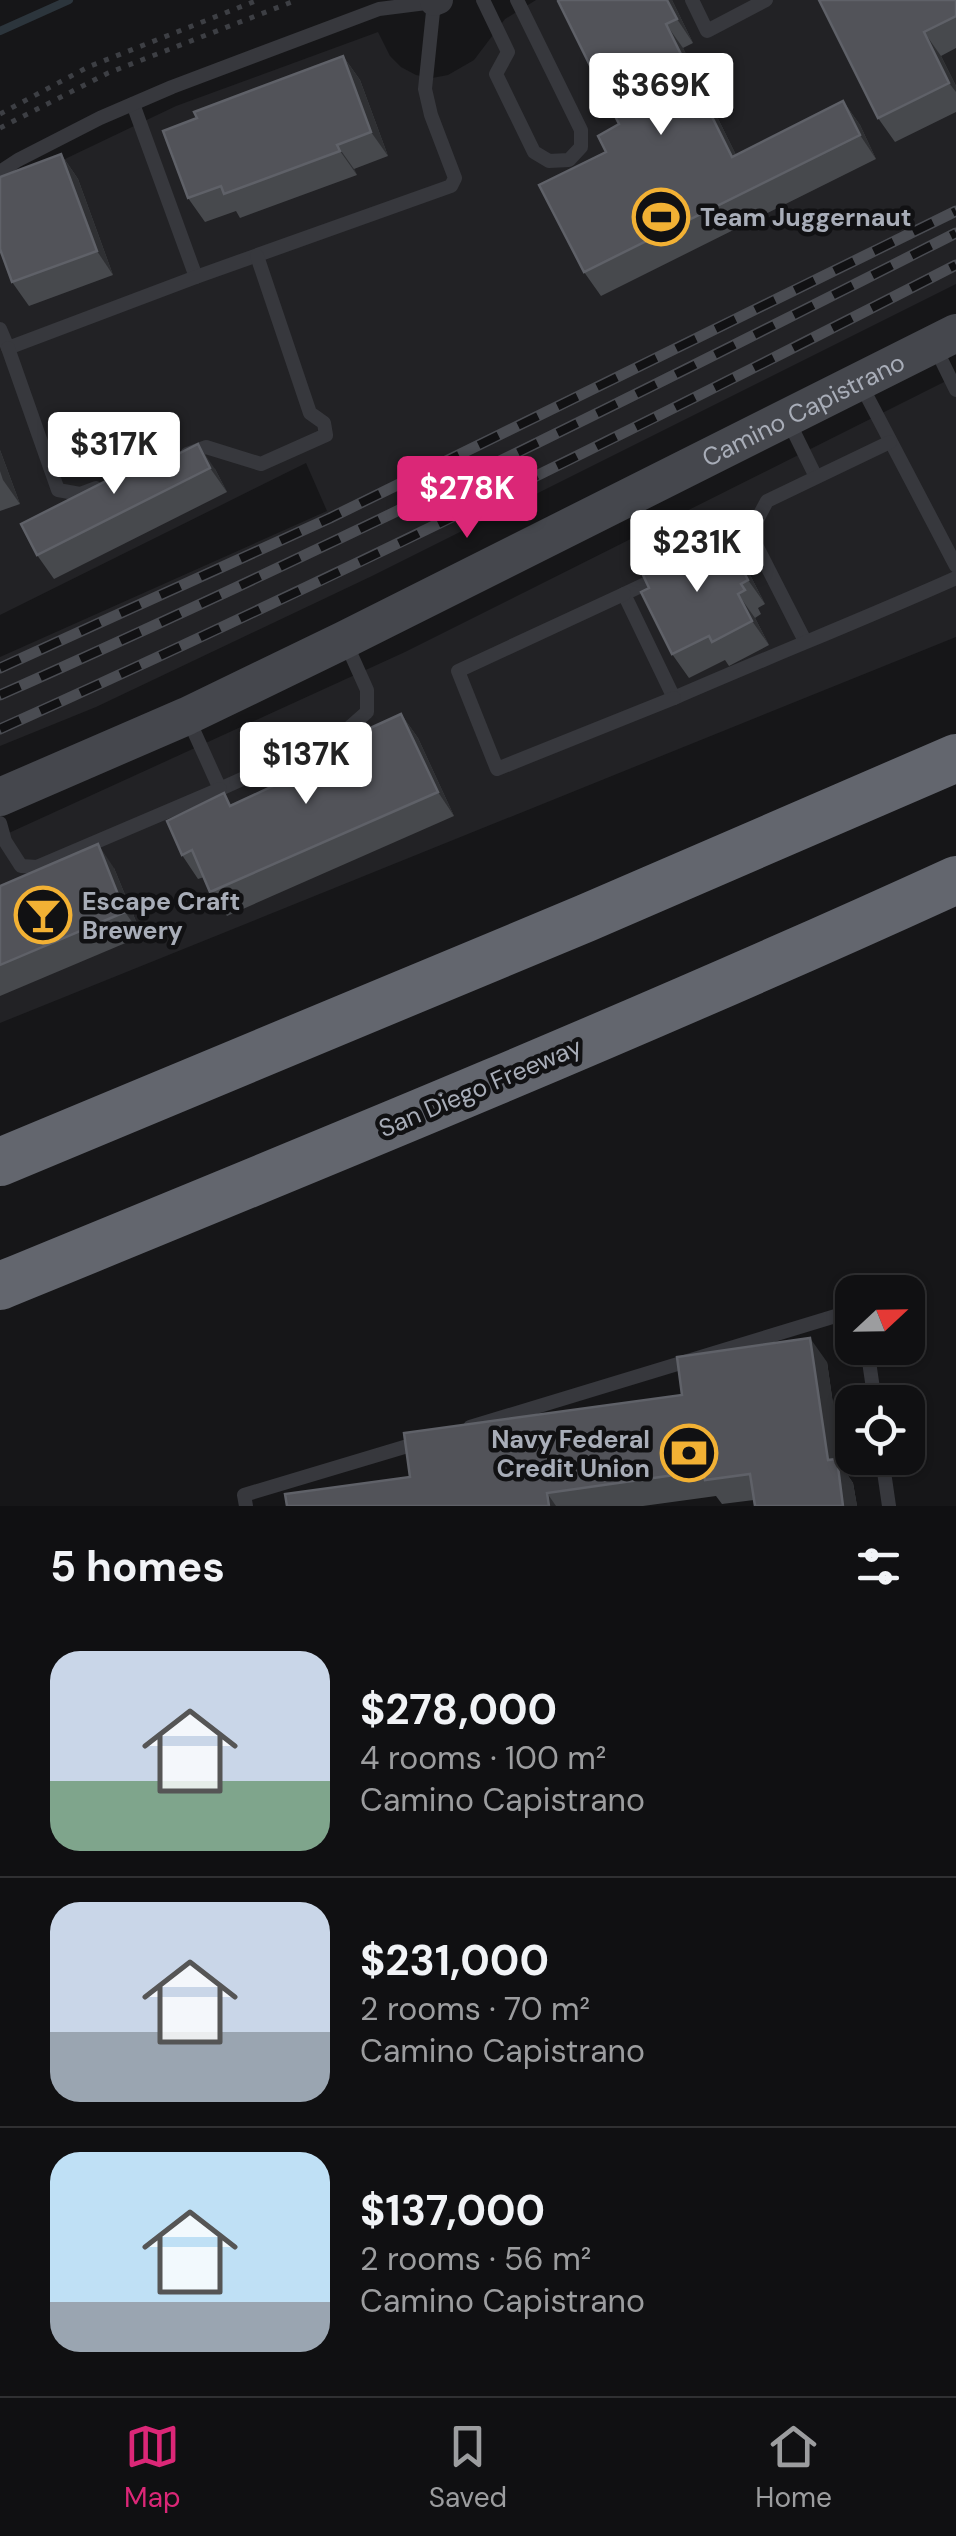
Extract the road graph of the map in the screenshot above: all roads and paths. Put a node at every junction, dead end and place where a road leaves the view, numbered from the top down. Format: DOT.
graph roads {
  1 [pos="258,0"];
  2 [pos="297,0"];
  3 [pos="483,0"];
  4 [pos="516,0"];
  5 [pos="692,0"];
  6 [pos="766,0"];
  7 [pos="436,1"];
  8 [pos="133,104"];
  9 [pos="0,114"];
  10 [pos="0,128"];
  11 [pos="0,172"];
  12 [pos="257,256"];
  13 [pos="196,277"];
  14 [pos="0,329"];
  15 [pos="945,339"];
  16 [pos="8,348"];
  17 [pos="859,381"];
  18 [pos="956,390"];
  19 [pos="787,417"];
  20 [pos="890,442"];
  21 [pos="170,461"];
  22 [pos="816,477"];
  23 [pos="116,481"];
  24 [pos="750,532"];
  25 [pos="687,563"];
  26 [pos="956,566"];
  27 [pos="671,571"];
  28 [pos="956,578"];
  29 [pos="624,594"];
  30 [pos="344,640"];
  31 [pos="805,641"];
  32 [pos="674,698"];
  33 [pos="188,716"];
  34 [pos="956,758"];
  35 [pos="220,789"];
  36 [pos="0,797"];
  37 [pos="0,824"];
  38 [pos="956,880"];
  39 [pos="956,898"];
  40 [pos="845,931"];
  41 [pos="0,1162"];
  42 [pos="0,1286"];
  43 [pos="835,1316"];
  44 [pos="453,1432"];
  45 [pos="434,1438"];
  46 [pos="884,1475"];
  47 [pos="246,1506"];
  48 [pos="888,1506"];
  1 -- 9 [label="path"];
  2 -- 10 [label="path"];
  3 -- 4 [label="lane"];
  5 -- 6 [label="lane"];
  7 -- 8 [label="lane"];
  7 -- 12 [label="lane"];
  8 -- 11 [label="lane"];
  8 -- 13 [label="lane"];
  12 -- 13 [label="lane"];
  12 -- 21 [label="lane"];
  13 -- 16 [label="lane"];
  14 -- 16 [label="lane"];
  15 -- 17 [label="street, Camino Capistrano"];
  15 -- 18 [label="lane"];
  16 -- 23 [label="lane"];
  17 -- 19 [label="street, Camino Capistrano"];
  17 -- 20 [label="lane"];
  19 -- 22 [label="lane"];
  19 -- 30 [label="street, Camino Capistrano"];
  20 -- 22 [label="lane"];
  20 -- 26 [label="lane"];
  22 -- 24 [label="lane"];
  24 -- 25 [label="lane"];
  24 -- 31 [label="lane"];
  27 -- 29 [label="lane"];
  28 -- 31 [label="lane"];
  29 -- 32 [label="lane"];
  29 -- 32 [label="lane"];
  30 -- 33 [label="street, Camino Capistrano"];
  30 -- 35 [label="lane"];
  31 -- 32 [label="lane"];
  33 -- 35 [label="lane"];
  33 -- 36 [label="street, Camino Capistrano"];
  34 -- 41 [label="highway"];
  35 -- 37 [label="lane"];
  38 -- 40 [label="highway, San Diego Freeway"];
  39 -- 40 [label="highway"];
  40 -- 42 [label="highway, San Diego Freeway"];
  43 -- 44 [label="lane"];
  45 -- 47 [label="lane"];
  46 -- 48 [label="lane"];
}
